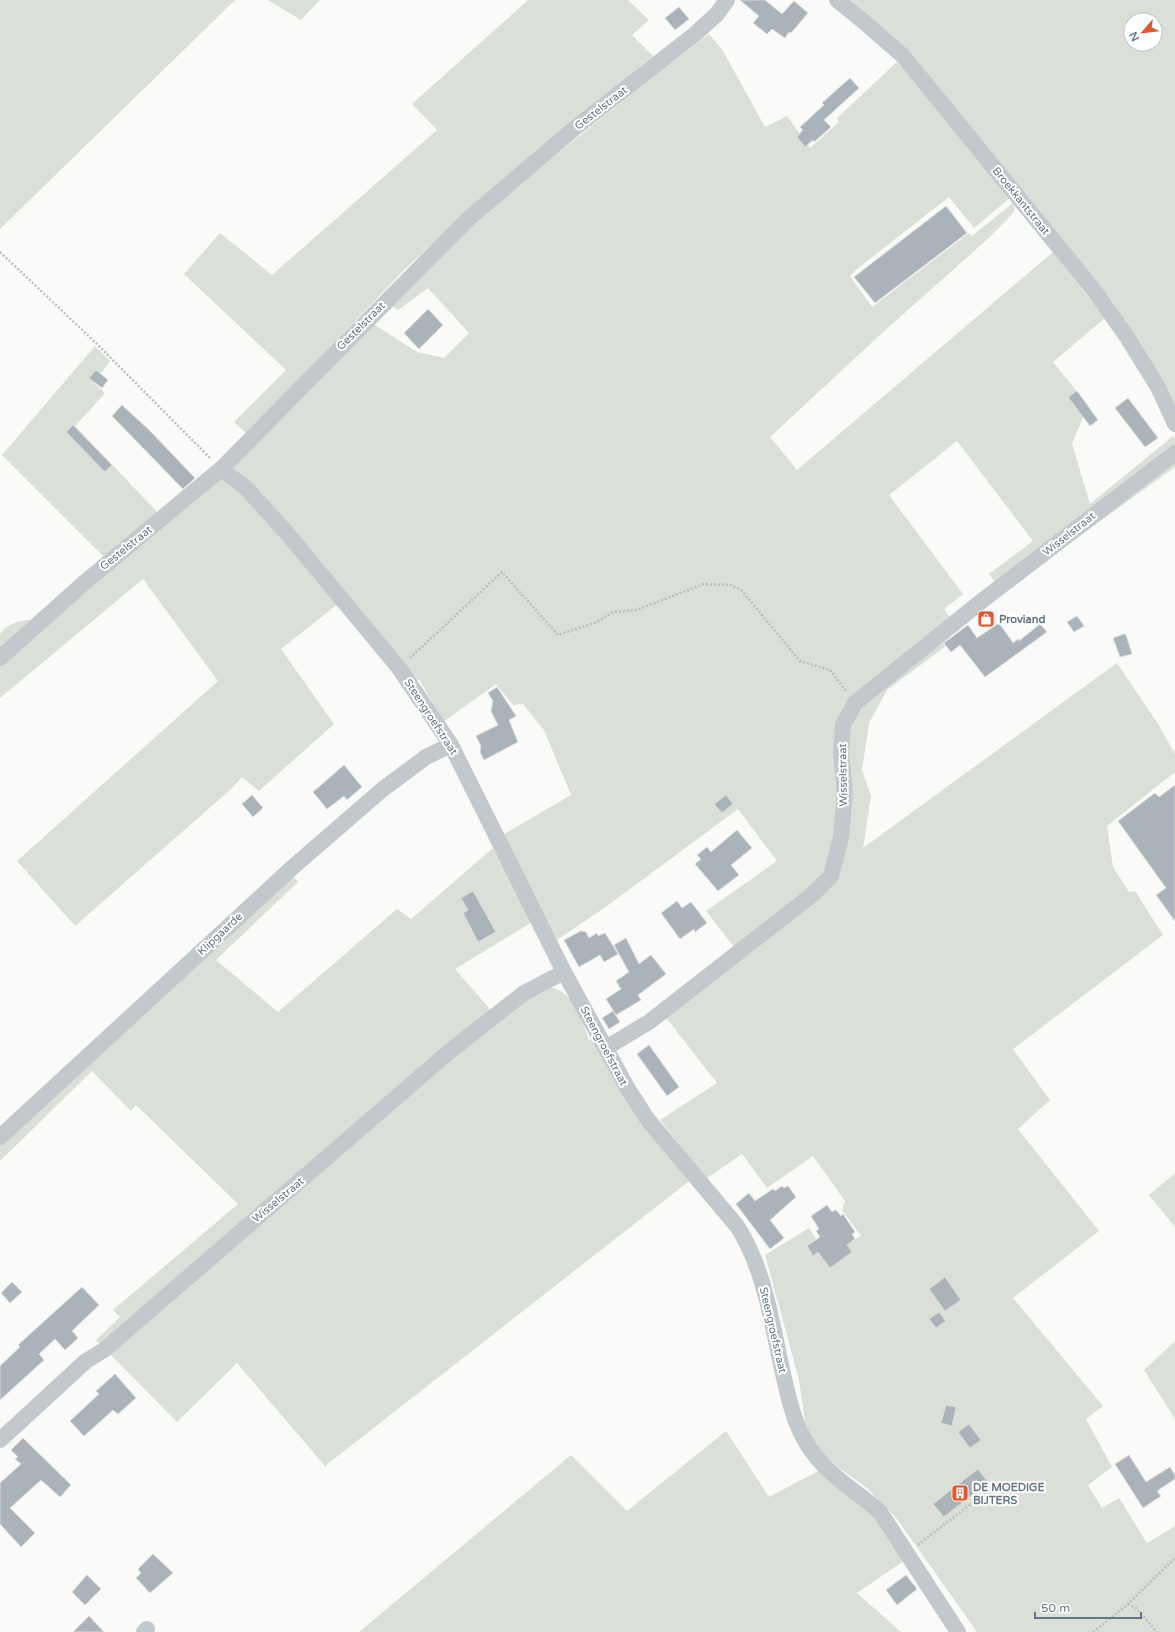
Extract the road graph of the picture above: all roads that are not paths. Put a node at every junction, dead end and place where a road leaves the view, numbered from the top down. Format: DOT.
graph roads {
  1 [pos="727,0"];
  2 [pos="837,0"];
  3 [pos="1175,424"];
  4 [pos="1175,452"];
  5 [pos="221,469"];
  6 [pos="0,658"];
  7 [pos="451,745"];
  8 [pos="564,972"];
  9 [pos="606,1048"];
  10 [pos="0,1137"];
  11 [pos="0,1440"];
  12 [pos="958,1632"];
  1 -- 5 [label="street, Gestelstraat"];
  2 -- 3 [label="street, Broekkantstraat"];
  4 -- 9 [label="street, Wisselstraat"];
  5 -- 6 [label="street, Gestelstraat"];
  5 -- 7 [label="street, Steengroefstraat"];
  7 -- 8 [label="street, Steengroefstraat"];
  7 -- 10 [label="street, Klipgaarde"];
  8 -- 9 [label="street, Steengroefstraat"];
  8 -- 11 [label="street, Wisselstraat"];
  9 -- 12 [label="street, Steengroefstraat"];
}
